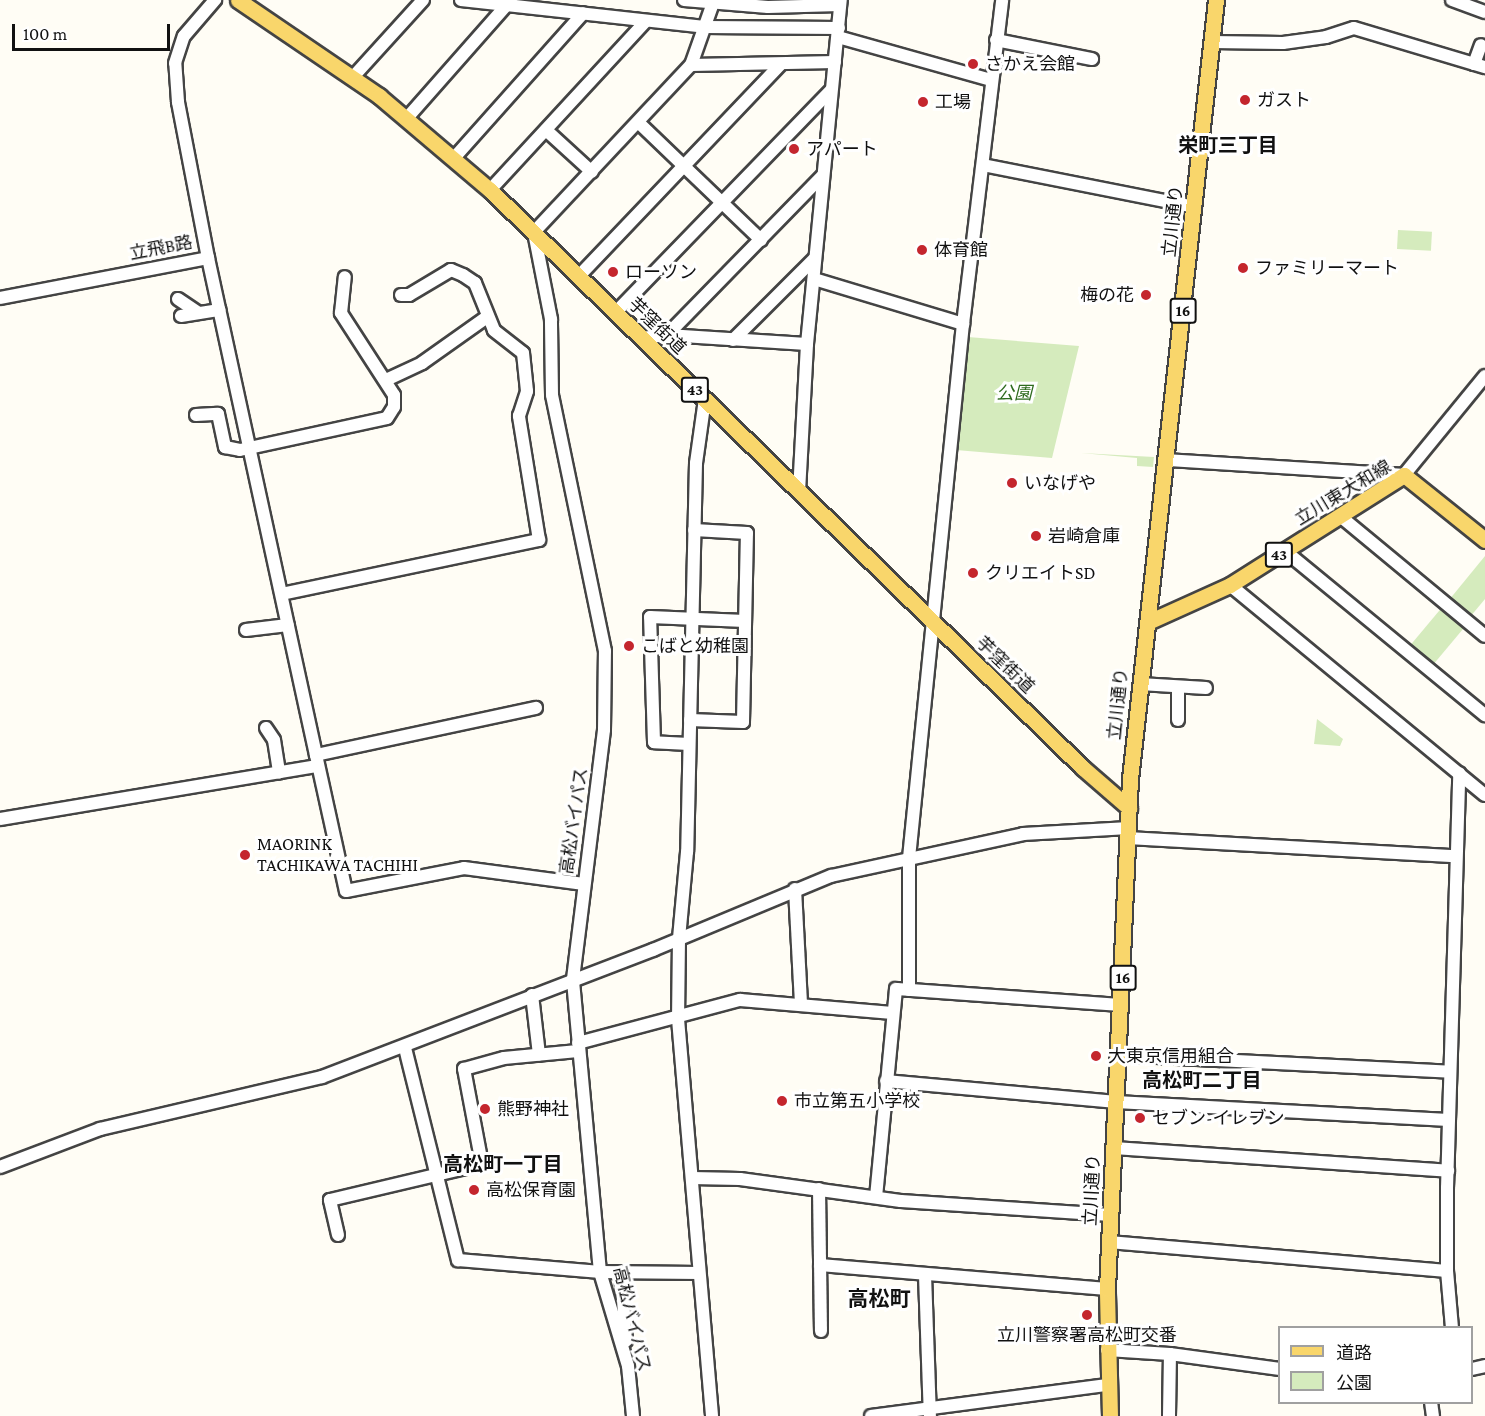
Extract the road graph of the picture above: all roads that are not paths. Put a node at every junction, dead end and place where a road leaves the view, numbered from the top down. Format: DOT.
graph roads {
  1 [pos="216,0"];
  2 [pos="238,0"];
  3 [pos="423,0"];
  4 [pos="461,0"];
  5 [pos="684,0"];
  6 [pos="1002,0"];
  7 [pos="1216,0"];
  8 [pos="1452,0"];
  9 [pos="509,2"];
  10 [pos="713,2"];
  11 [pos="841,2"];
  12 [pos="770,4"];
  13 [pos="583,12"];
  14 [pos="1485,12"];
  15 [pos="646,21"];
  16 [pos="705,27"];
  17 [pos="838,32"];
  18 [pos="996,40"];
  19 [pos="1212,42"];
  20 [pos="1481,45"];
  21 [pos="1092,59"];
  22 [pos="835,62"];
  23 [pos="692,65"];
  24 [pos="780,65"];
  25 [pos="1480,65"];
  26 [pos="353,77"];
  27 [pos="991,80"];
  28 [pos="831,90"];
  29 [pos="407,117"];
  30 [pos="639,123"];
  31 [pos="546,130"];
  32 [pos="454,158"];
  33 [pos="983,165"];
  34 [pos="684,166"];
  35 [pos="592,172"];
  36 [pos="822,176"];
  37 [pos="490,190"];
  38 [pos="722,202"];
  39 [pos="1195,207"];
  40 [pos="534,232"];
  41 [pos="761,240"];
  42 [pos="208,258"];
  43 [pos="814,260"];
  44 [pos="345,277"];
  45 [pos="578,277"];
  46 [pos="814,279"];
  47 [pos="401,295"];
  48 [pos="0,298"];
  49 [pos="178,299"];
  50 [pos="220,310"];
  51 [pos="199,313"];
  52 [pos="615,313"];
  53 [pos="181,316"];
  54 [pos="487,318"];
  55 [pos="963,324"];
  56 [pos="667,335"];
  57 [pos="642,338"];
  58 [pos="733,340"];
  59 [pos="807,345"];
  60 [pos="1485,376"];
  61 [pos="386,380"];
  62 [pos="705,399"];
  63 [pos="196,415"];
  64 [pos="251,449"];
  65 [pos="1167,460"];
  66 [pos="1404,475"];
  67 [pos="800,492"];
  68 [pos="1340,516"];
  69 [pos="694,530"];
  70 [pos="1485,540"];
  71 [pos="1284,552"];
  72 [pos="1230,585"];
  73 [pos="282,594"];
  74 [pos="692,618"];
  75 [pos="745,621"];
  76 [pos="1148,622"];
  77 [pos="933,623"];
  78 [pos="288,625"];
  79 [pos="246,630"];
  80 [pos="1485,636"];
  81 [pos="1140,684"];
  82 [pos="1178,687"];
  83 [pos="1206,688"];
  84 [pos="536,708"];
  85 [pos="1485,715"];
  86 [pos="690,720"];
  87 [pos="1178,720"];
  88 [pos="266,728"];
  89 [pos="689,744"];
  90 [pos="317,760"];
  91 [pos="279,772"];
  92 [pos="1459,773"];
  93 [pos="1485,795"];
  94 [pos="1129,808"];
  95 [pos="0,819"];
  96 [pos="1129,833"];
  97 [pos="1454,856"];
  98 [pos="909,858"];
  99 [pos="584,884"];
  100 [pos="795,889"];
  101 [pos="679,939"];
  102 [pos="573,979"];
  103 [pos="909,990"];
  104 [pos="532,995"];
  105 [pos="801,1003"];
  106 [pos="1122,1005"];
  107 [pos="892,1013"];
  108 [pos="678,1019"];
  109 [pos="578,1047"];
  110 [pos="405,1048"];
  111 [pos="1118,1054"];
  112 [pos="539,1055"];
  113 [pos="1450,1072"];
  114 [pos="886,1081"];
  115 [pos="1116,1102"];
  116 [pos="1449,1120"];
  117 [pos="1114,1148"];
  118 [pos="0,1167"];
  119 [pos="1448,1171"];
  120 [pos="437,1173"];
  121 [pos="692,1178"];
  122 [pos="819,1189"];
  123 [pos="876,1197"];
  124 [pos="1111,1215"];
  125 [pos="338,1235"];
  126 [pos="1109,1242"];
  127 [pos="820,1265"];
  128 [pos="1447,1271"];
  129 [pos="600,1272"];
  130 [pos="621,1272"];
  131 [pos="699,1273"];
  132 [pos="925,1275"];
  133 [pos="1107,1289"];
  134 [pos="1452,1326"];
  135 [pos="822,1331"];
  136 [pos="1107,1350"];
  137 [pos="1170,1354"];
  138 [pos="1278,1369"];
  139 [pos="628,1370"];
  140 [pos="1107,1385"];
  141 [pos="929,1411"];
  142 [pos="633,1416"];
  143 [pos="712,1416"];
  144 [pos="871,1416"];
  145 [pos="1110,1416"];
  146 [pos="1169,1416"];
  1 -- 42 [label="street, 立飛B路"];
  2 -- 26 [label="main road, 芋窪街道 / 43"];
  3 -- 26 [label="street"];
  4 -- 9 [label="street"];
  5 -- 10 [label="street"];
  6 -- 18 [label="street"];
  7 -- 19 [label="main road, 立川通り / 16"];
  8 -- 14 [label="street"];
  9 -- 13 [label="street"];
  9 -- 29 [label="street"];
  10 -- 12 [label="street"];
  10 -- 16 [label="street"];
  11 -- 12 [label="street"];
  11 -- 17 [label="street"];
  13 -- 15 [label="street"];
  13 -- 32 [label="street"];
  15 -- 16 [label="street"];
  15 -- 31 [label="street"];
  16 -- 17 [label="street"];
  16 -- 23 [label="street"];
  17 -- 22 [label="street"];
  17 -- 27 [label="street"];
  18 -- 21 [label="street"];
  18 -- 27 [label="street"];
  19 -- 25 [label="street"];
  19 -- 39 [label="main road, 立川通り / 16"];
  20 -- 25 [label="street"];
  22 -- 24 [label="street"];
  22 -- 28 [label="street"];
  23 -- 24 [label="street"];
  23 -- 30 [label="street"];
  24 -- 34 [label="street"];
  26 -- 29 [label="main road, 芋窪街道 / 43"];
  27 -- 33 [label="street"];
  28 -- 36 [label="street"];
  28 -- 38 [label="street"];
  29 -- 32 [label="main road, 芋窪街道 / 43"];
  30 -- 34 [label="street"];
  30 -- 35 [label="street"];
  31 -- 35 [label="street"];
  31 -- 37 [label="street"];
  32 -- 37 [label="main road, 芋窪街道 / 43"];
  33 -- 39 [label="street"];
  33 -- 55 [label="street"];
  34 -- 38 [label="street"];
  34 -- 45 [label="street"];
  35 -- 40 [label="street"];
  36 -- 41 [label="street"];
  36 -- 43 [label="street"];
  37 -- 40 [label="main road, 芋窪街道 / 43"];
  38 -- 41 [label="street"];
  38 -- 52 [label="street"];
  39 -- 65 [label="main road, 立川通り / 16"];
  40 -- 45 [label="main road, 芋窪街道 / 43"];
  40 -- 99 [label="street, 高松バイパス"];
  41 -- 56 [label="street"];
  42 -- 48 [label="street, 立飛B路"];
  42 -- 50 [label="street"];
  43 -- 46 [label="street"];
  43 -- 58 [label="street"];
  44 -- 61 [label="street"];
  45 -- 52 [label="main road, 芋窪街道 / 43"];
  46 -- 55 [label="street"];
  46 -- 59 [label="street"];
  47 -- 54 [label="street"];
  49 -- 51 [label="street"];
  50 -- 51 [label="street"];
  50 -- 64 [label="street"];
  51 -- 53 [label="street"];
  52 -- 57 [label="main road, 芋窪街道 / 43"];
  54 -- 61 [label="street"];
  54 -- 73 [label="street"];
  55 -- 77 [label="street"];
  56 -- 57 [label="street"];
  56 -- 58 [label="street"];
  57 -- 62 [label="main road, 芋窪街道 / 43"];
  58 -- 59 [label="street"];
  59 -- 67 [label="street"];
  60 -- 66 [label="street"];
  61 -- 64 [label="street"];
  62 -- 67 [label="main road, 芋窪街道 / 43"];
  62 -- 69 [label="street"];
  63 -- 64 [label="street"];
  64 -- 73 [label="street"];
  65 -- 66 [label="street"];
  65 -- 76 [label="main road, 立川通り / 16"];
  66 -- 68 [label="main road, 立川東大和線 / 43"];
  66 -- 70 [label="main road, 立川東大和線"];
  67 -- 77 [label="main road, 芋窪街道 / 43"];
  68 -- 71 [label="main road, 立川東大和線 / 43"];
  68 -- 80 [label="street"];
  69 -- 74 [label="street"];
  69 -- 75 [label="street"];
  71 -- 72 [label="main road, 立川東大和線 / 43"];
  71 -- 85 [label="street"];
  72 -- 76 [label="main road, 立川東大和線 / 43"];
  72 -- 92 [label="street"];
  73 -- 78 [label="street"];
  74 -- 75 [label="street"];
  74 -- 86 [label="street"];
  74 -- 89 [label="street"];
  75 -- 86 [label="street"];
  76 -- 81 [label="main road, 立川通り / 16"];
  77 -- 94 [label="main road, 芋窪街道 / 43"];
  77 -- 98 [label="street"];
  78 -- 79 [label="street"];
  78 -- 90 [label="street"];
  81 -- 82 [label="street"];
  81 -- 94 [label="main road, 立川通り / 16"];
  82 -- 83 [label="street"];
  82 -- 87 [label="street"];
  84 -- 90 [label="street"];
  86 -- 89 [label="street"];
  88 -- 91 [label="street"];
  89 -- 101 [label="street"];
  90 -- 91 [label="street"];
  90 -- 99 [label="street"];
  91 -- 95 [label="street"];
  92 -- 93 [label="street"];
  92 -- 97 [label="street"];
  94 -- 96 [label="main road, 立川通り / 16"];
  96 -- 97 [label="street"];
  96 -- 98 [label="street"];
  96 -- 106 [label="main road, 立川通り / 16"];
  97 -- 113 [label="street"];
  98 -- 100 [label="street"];
  98 -- 103 [label="street"];
  99 -- 102 [label="street, 高松バイパス"];
  100 -- 101 [label="street"];
  100 -- 105 [label="street"];
  101 -- 102 [label="street"];
  101 -- 108 [label="street"];
  102 -- 104 [label="street"];
  102 -- 109 [label="street, 高松バイパス"];
  103 -- 106 [label="street"];
  103 -- 107 [label="street"];
  104 -- 110 [label="street"];
  104 -- 112 [label="street"];
  105 -- 107 [label="street"];
  105 -- 108 [label="street"];
  106 -- 111 [label="main road, 立川通り / 16"];
  107 -- 114 [label="street"];
  108 -- 109 [label="street"];
  108 -- 121 [label="street"];
  109 -- 112 [label="street"];
  109 -- 129 [label="street, 高松バイパス"];
  110 -- 118 [label="street"];
  110 -- 120 [label="street"];
  111 -- 113 [label="street"];
  111 -- 115 [label="main road, 立川通り / 16"];
  112 -- 120 [label="street"];
  113 -- 116 [label="street"];
  114 -- 115 [label="street"];
  114 -- 123 [label="street"];
  115 -- 116 [label="street"];
  115 -- 117 [label="main road, 立川通り / 16"];
  116 -- 119 [label="street"];
  117 -- 119 [label="street"];
  117 -- 124 [label="main road, 立川通り / 16"];
  119 -- 128 [label="street"];
  120 -- 125 [label="street"];
  120 -- 129 [label="street"];
  121 -- 122 [label="street"];
  121 -- 131 [label="street"];
  122 -- 123 [label="street"];
  122 -- 127 [label="street"];
  123 -- 124 [label="street"];
  124 -- 126 [label="main road, 立川通り / 16"];
  126 -- 128 [label="street"];
  126 -- 133 [label="main road, 立川通り / 16"];
  127 -- 132 [label="street"];
  127 -- 135 [label="street"];
  128 -- 134 [label="street"];
  129 -- 130 [label="street"];
  129 -- 139 [label="street, 高松バイパス"];
  130 -- 131 [label="street"];
  130 -- 139 [label="street"];
  131 -- 143 [label="street"];
  132 -- 133 [label="street"];
  132 -- 141 [label="street"];
  133 -- 136 [label="main road, 立川通り / 16"];
  136 -- 137 [label="street"];
  136 -- 140 [label="main road, 立川通り / 16"];
  137 -- 138 [label="street"];
  137 -- 146 [label="street"];
  139 -- 142 [label="street, 高松バイパス"];
  140 -- 141 [label="street"];
  140 -- 145 [label="main road, 立川通り / 16"];
  141 -- 144 [label="street"];
}
